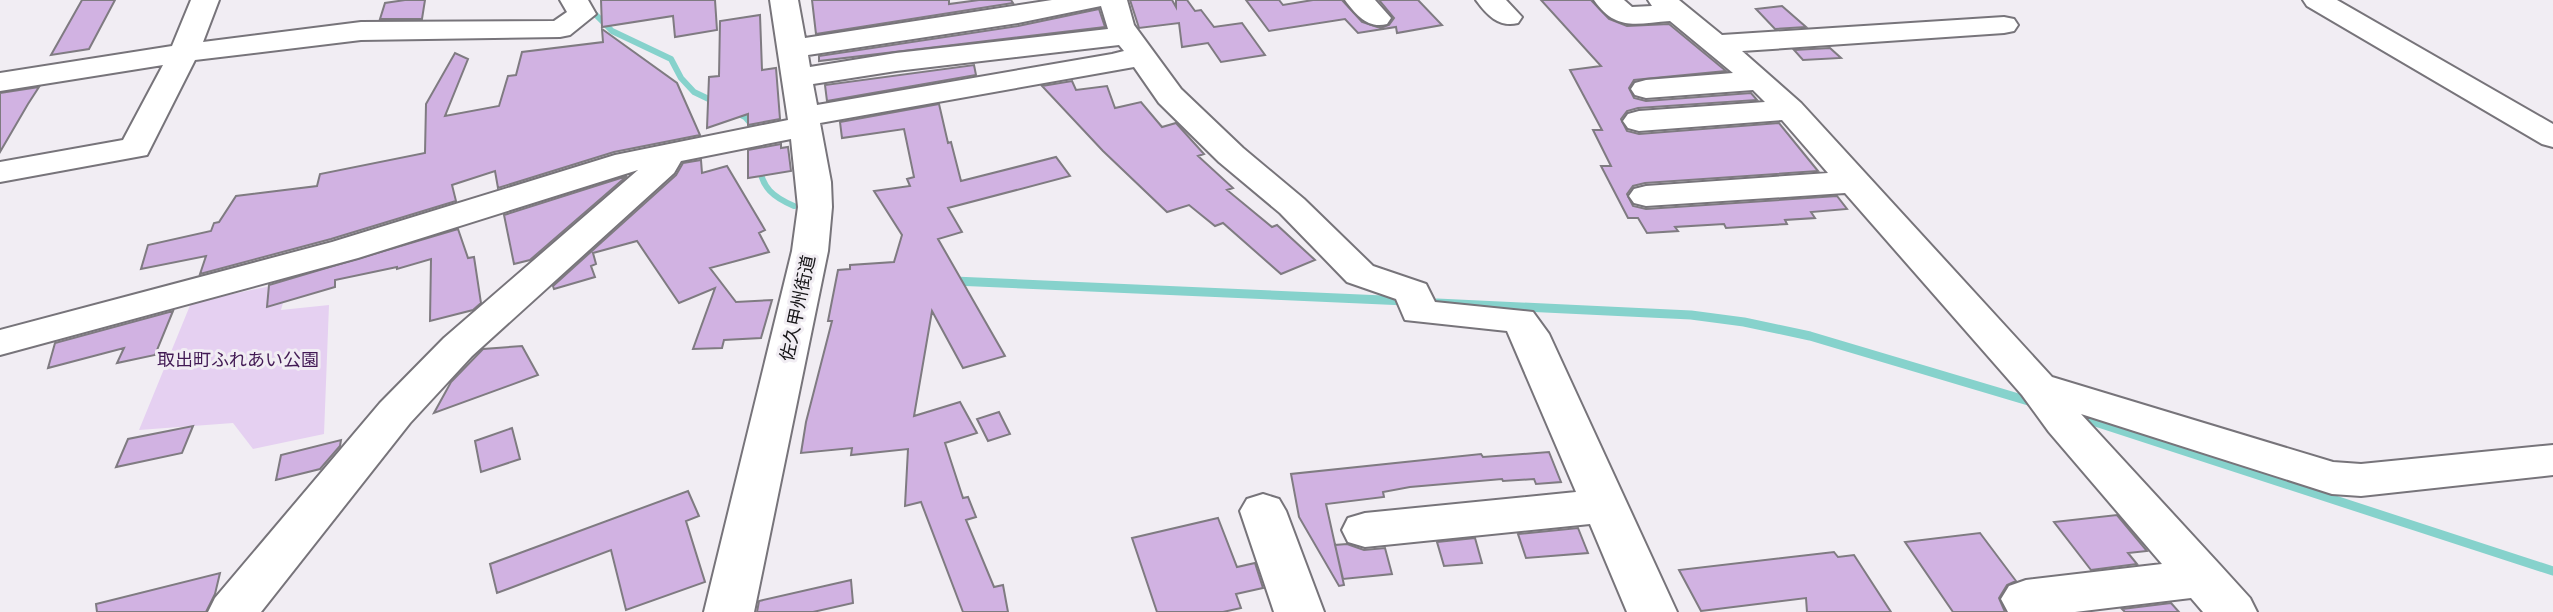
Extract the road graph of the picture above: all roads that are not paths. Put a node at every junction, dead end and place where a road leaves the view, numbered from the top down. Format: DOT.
graph roads {
  1 [pos="205,0"];
  2 [pos="574,0"];
  3 [pos="784,0"];
  4 [pos="1094,0"];
  5 [pos="1113,0"];
  6 [pos="1608,0"];
  7 [pos="2318,0"];
  8 [pos="1669,6"];
  9 [pos="2004,25"];
  10 [pos="1717,44"];
  11 [pos="1133,46"];
  12 [pos="184,53"];
  13 [pos="795,63"];
  14 [pos="1760,80"];
  15 [pos="0,82"];
  16 [pos="1646,89"];
  17 [pos="1790,110"];
  18 [pos="1639,121"];
  19 [pos="802,122"];
  20 [pos="2553,137"];
  21 [pos="669,153"];
  22 [pos="0,172"];
  23 [pos="1852,182"];
  24 [pos="1646,196"];
  25 [pos="0,343"];
  26 [pos="2050,404"];
  27 [pos="2553,460"];
  28 [pos="1603,506"];
  29 [pos="1263,511"];
  30 [pos="1365,530"];
  31 [pos="2217,595"];
  32 [pos="2026,599"];
  33 [pos="233,612"];
  34 [pos="729,612"];
  35 [pos="1299,612"];
  36 [pos="1652,612"];
  1 -- 12 [label="street"];
  2 -- 12 [label="street"];
  3 -- 13 [label="street, 佐久甲州街道"];
  4 -- 13 [label="street"];
  5 -- 11 [label="street"];
  6 -- 8 [label="street"];
  7 -- 20 [label="street"];
  8 -- 10 [label="street"];
  9 -- 10 [label="street"];
  10 -- 14 [label="street"];
  11 -- 13 [label="street"];
  11 -- 19 [label="street"];
  11 -- 28 [label="street"];
  12 -- 15 [label="street"];
  12 -- 22 [label="street"];
  13 -- 19 [label="street, 佐久甲州街道"];
  14 -- 16 [label="street"];
  14 -- 17 [label="street"];
  17 -- 18 [label="street"];
  17 -- 23 [label="street"];
  19 -- 21 [label="street"];
  19 -- 34 [label="street, 佐久甲州街道"];
  21 -- 25 [label="street"];
  21 -- 33 [label="street"];
  23 -- 24 [label="street"];
  23 -- 26 [label="street"];
  26 -- 27 [label="street"];
  26 -- 31 [label="street"];
  28 -- 30 [label="street"];
  28 -- 36 [label="street"];
  29 -- 35 [label="street"];
  31 -- 32 [label="street"];
}
